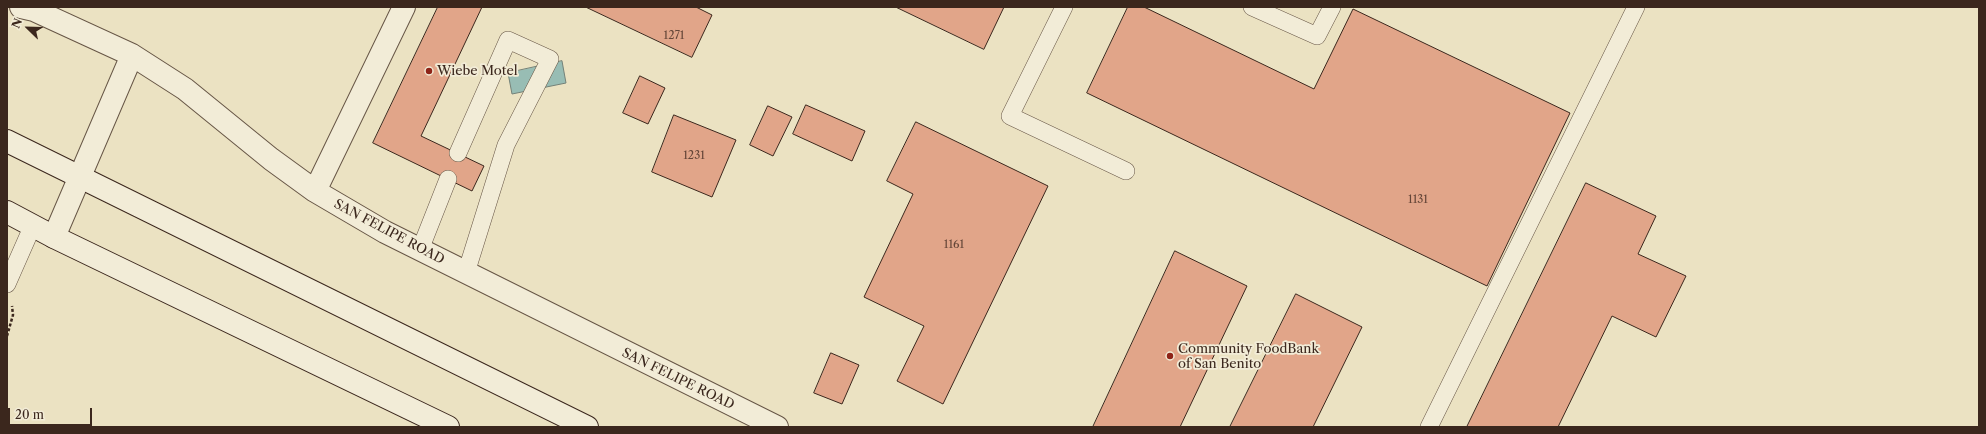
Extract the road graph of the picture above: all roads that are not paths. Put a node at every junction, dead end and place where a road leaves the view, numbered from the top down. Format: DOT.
graph roads {
  1 [pos="21,7"];
  2 [pos="404,7"];
  3 [pos="1064,7"];
  4 [pos="1252,7"];
  5 [pos="1332,7"];
  6 [pos="1636,7"];
  7 [pos="132,55"];
  8 [pos="7,141"];
  9 [pos="458,153"];
  10 [pos="1126,171"];
  11 [pos="81,176"];
  12 [pos="448,179"];
  13 [pos="315,191"];
  14 [pos="7,212"];
  15 [pos="33,225"];
  16 [pos="54,237"];
  17 [pos="420,250"];
  18 [pos="466,274"];
  19 [pos="7,284"];
  20 [pos="448,427"];
  21 [pos="587,427"];
  22 [pos="777,427"];
  23 [pos="1429,427"];
  1 -- 7 [label="street, SAN FELIPE ROAD"];
  2 -- 13 [label="street"];
  3 -- 10 [label="lane"];
  4 -- 5 [label="lane"];
  6 -- 23 [label="lane"];
  7 -- 11 [label="street"];
  7 -- 13 [label="street, SAN FELIPE ROAD"];
  8 -- 11 [label="street"];
  9 -- 18 [label="lane"];
  11 -- 16 [label="street"];
  11 -- 21 [label="street"];
  12 -- 17 [label="lane"];
  13 -- 17 [label="street, SAN FELIPE ROAD"];
  14 -- 15 [label="street"];
  15 -- 16 [label="street"];
  15 -- 19 [label="lane"];
  16 -- 20 [label="street"];
  17 -- 18 [label="street, SAN FELIPE ROAD"];
  18 -- 22 [label="street, SAN FELIPE ROAD"];
}
